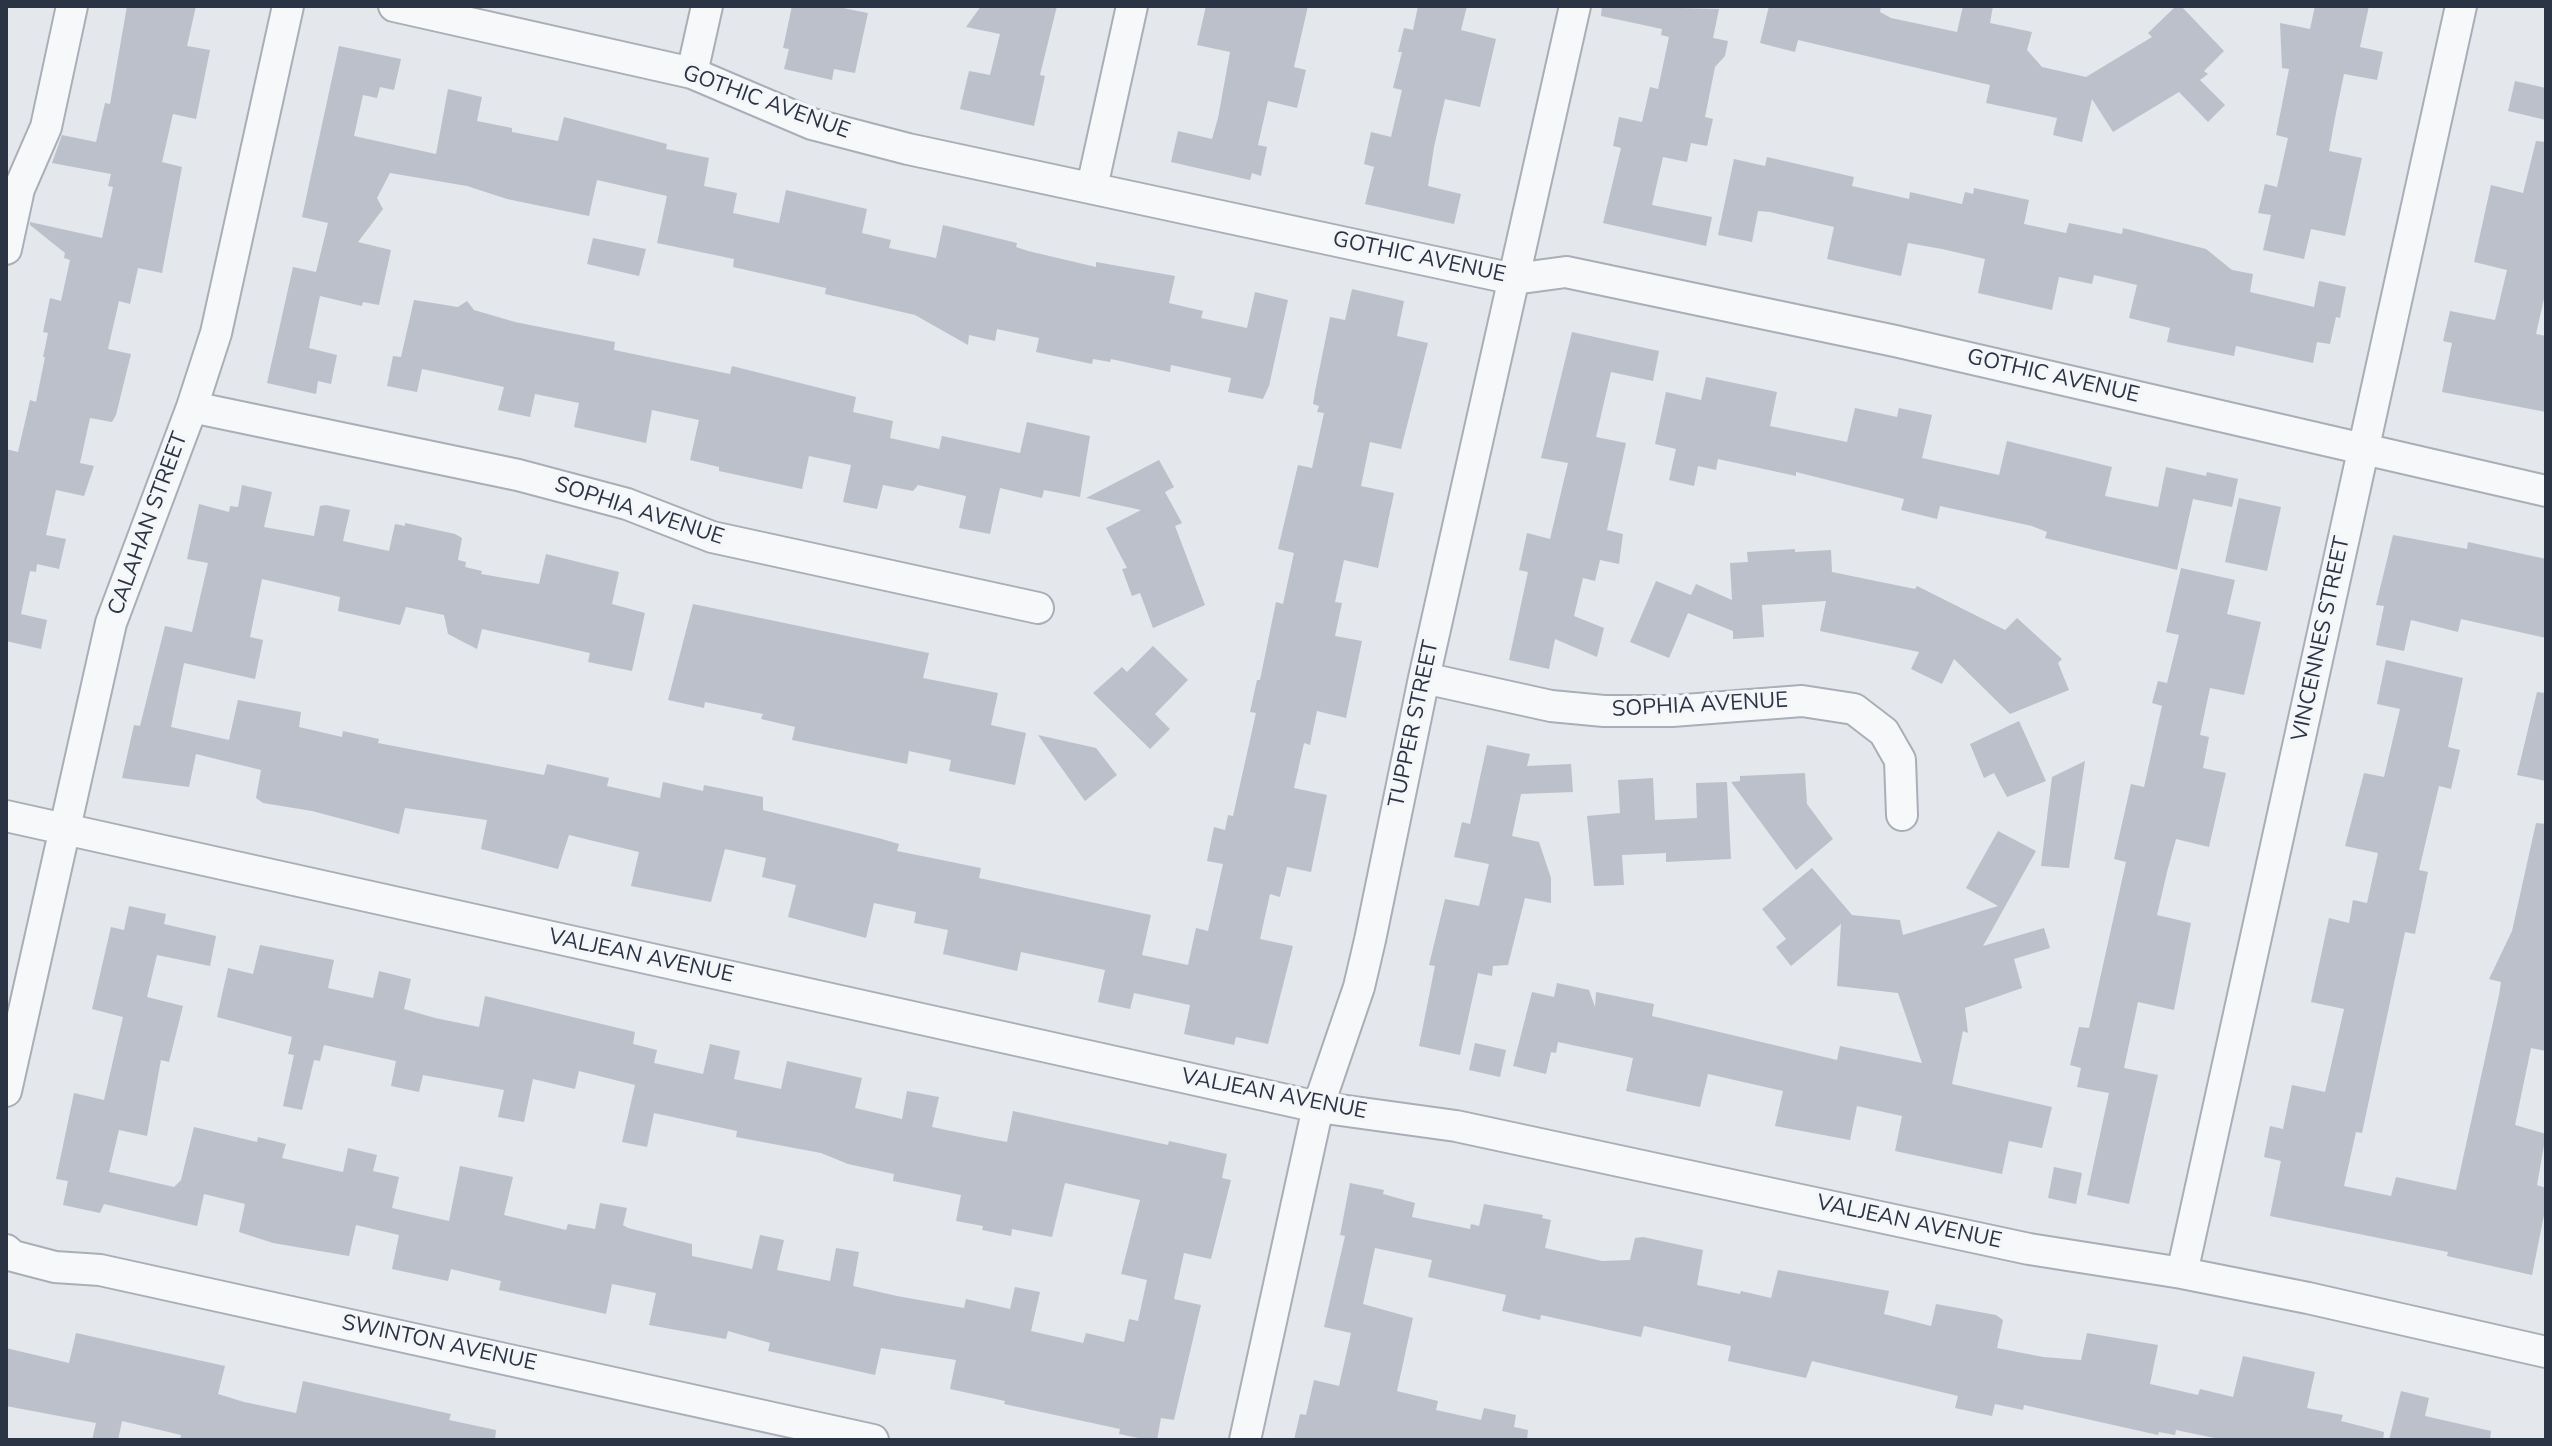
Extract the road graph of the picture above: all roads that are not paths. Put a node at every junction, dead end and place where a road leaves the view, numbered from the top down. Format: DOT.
graph roads {
  1 [pos="72,6"];
  2 [pos="288,6"];
  3 [pos="394,6"];
  4 [pos="707,6"];
  5 [pos="1132,6"];
  6 [pos="1575,6"];
  7 [pos="2461,6"];
  8 [pos="692,73"];
  9 [pos="1092,187"];
  10 [pos="6,249"];
  11 [pos="1514,279"];
  12 [pos="192,407"];
  13 [pos="2364,449"];
  14 [pos="2546,491"];
  15 [pos="1038,608"];
  16 [pos="1424,678"];
  17 [pos="1902,815"];
  18 [pos="6,816"];
  19 [pos="66,830"];
  20 [pos="6,1091"];
  21 [pos="1318,1107"];
  22 [pos="6,1250"];
  23 [pos="2182,1273"];
  24 [pos="2546,1352"];
  25 [pos="873,1440"];
  26 [pos="1245,1440"];
  1 -- 10 [label="street"];
  2 -- 12 [label="street, CALAHAN STREET"];
  3 -- 8 [label="street, GOTHIC AVENUE"];
  4 -- 8 [label="street"];
  5 -- 9 [label="street"];
  6 -- 11 [label="street, TUPPER STREET"];
  7 -- 13 [label="street, VINCENNES STREET"];
  8 -- 9 [label="street, GOTHIC AVENUE"];
  9 -- 11 [label="street, GOTHIC AVENUE"];
  11 -- 13 [label="street, GOTHIC AVENUE"];
  11 -- 16 [label="street, TUPPER STREET"];
  12 -- 15 [label="street, SOPHIA AVENUE"];
  12 -- 19 [label="street, CALAHAN STREET"];
  13 -- 14 [label="street, GOTHIC AVENUE"];
  13 -- 23 [label="street, VINCENNES STREET"];
  16 -- 17 [label="street, SOPHIA AVENUE"];
  16 -- 21 [label="street, TUPPER STREET"];
  18 -- 19 [label="street, VALJEAN AVENUE"];
  19 -- 20 [label="street, CALAHAN STREET"];
  19 -- 21 [label="street, VALJEAN AVENUE"];
  21 -- 23 [label="street, VALJEAN AVENUE"];
  21 -- 26 [label="street, TUPPER STREET"];
  22 -- 25 [label="street, SWINTON AVENUE"];
  23 -- 24 [label="street, VALJEAN AVENUE"];
}
